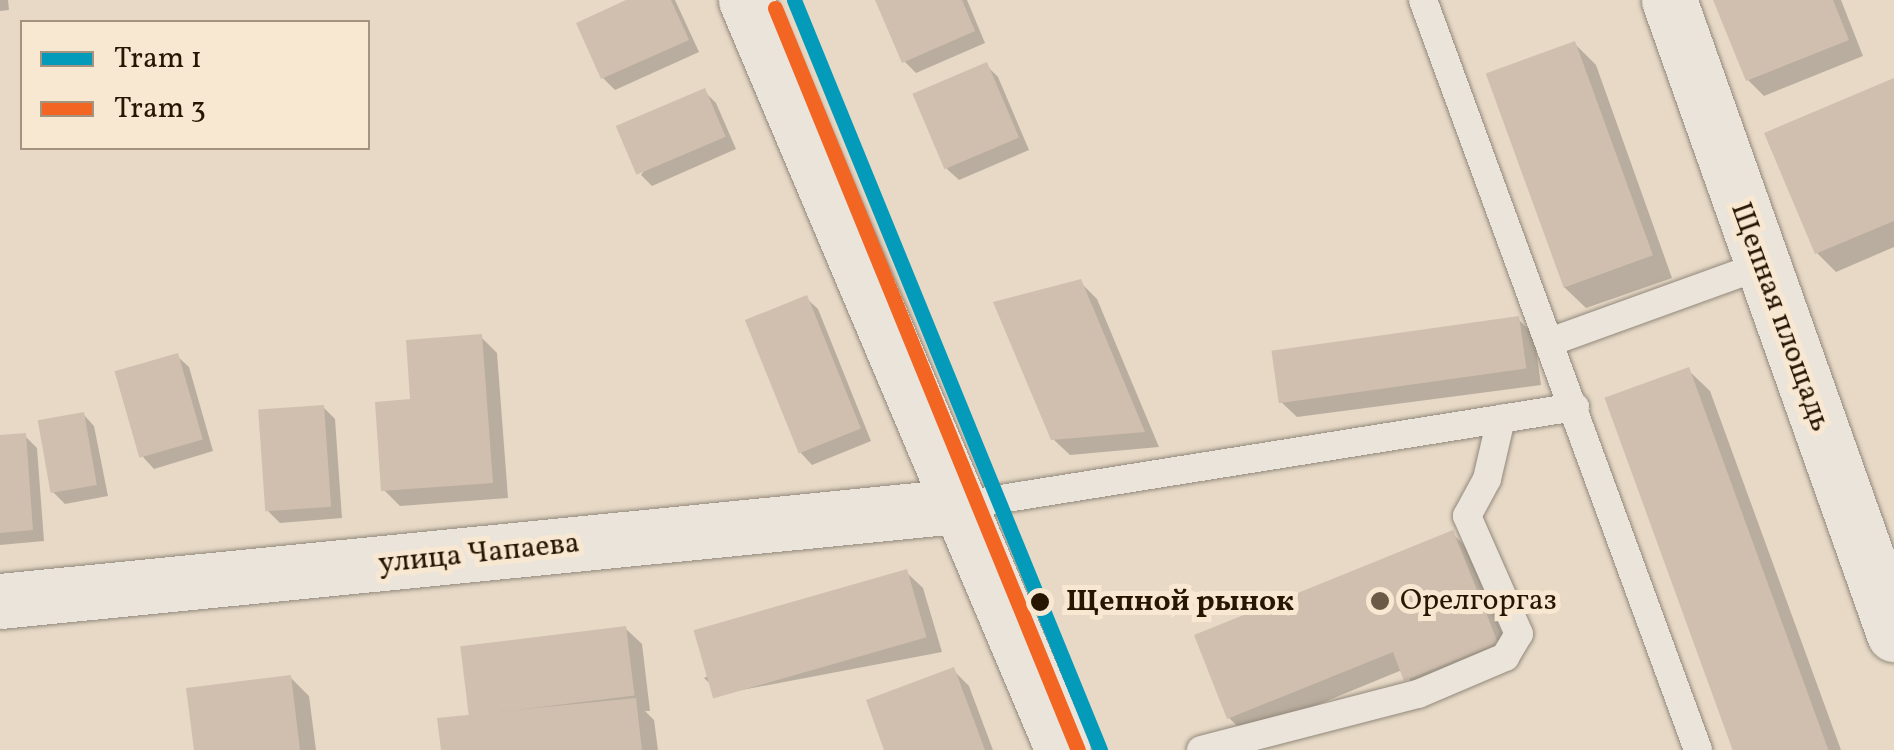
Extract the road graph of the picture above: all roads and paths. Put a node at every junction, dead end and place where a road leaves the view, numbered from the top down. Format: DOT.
graph roads {
  1 [pos="746,0"];
  2 [pos="1423,0"];
  3 [pos="1668,0"];
  4 [pos="1760,266"];
  5 [pos="1550,342"];
  6 [pos="1575,407"];
  7 [pos="1501,419"];
  8 [pos="957,506"];
  9 [pos="0,601"];
  10 [pos="1891,614"];
  11 [pos="1063,750"];
  12 [pos="1201,750"];
  13 [pos="1698,750"];
  1 -- 8 [label="street"];
  2 -- 5 [label="lane"];
  3 -- 4 [label="street, Щепная площадь"];
  4 -- 5 [label="lane"];
  4 -- 10 [label="street, Щепная площадь"];
  5 -- 6 [label="lane"];
  6 -- 7 [label="lane"];
  6 -- 13 [label="lane"];
  7 -- 8 [label="lane"];
  7 -- 12 [label="lane"];
  8 -- 9 [label="street, улица Чапаева"];
  8 -- 11 [label="street"];
}
